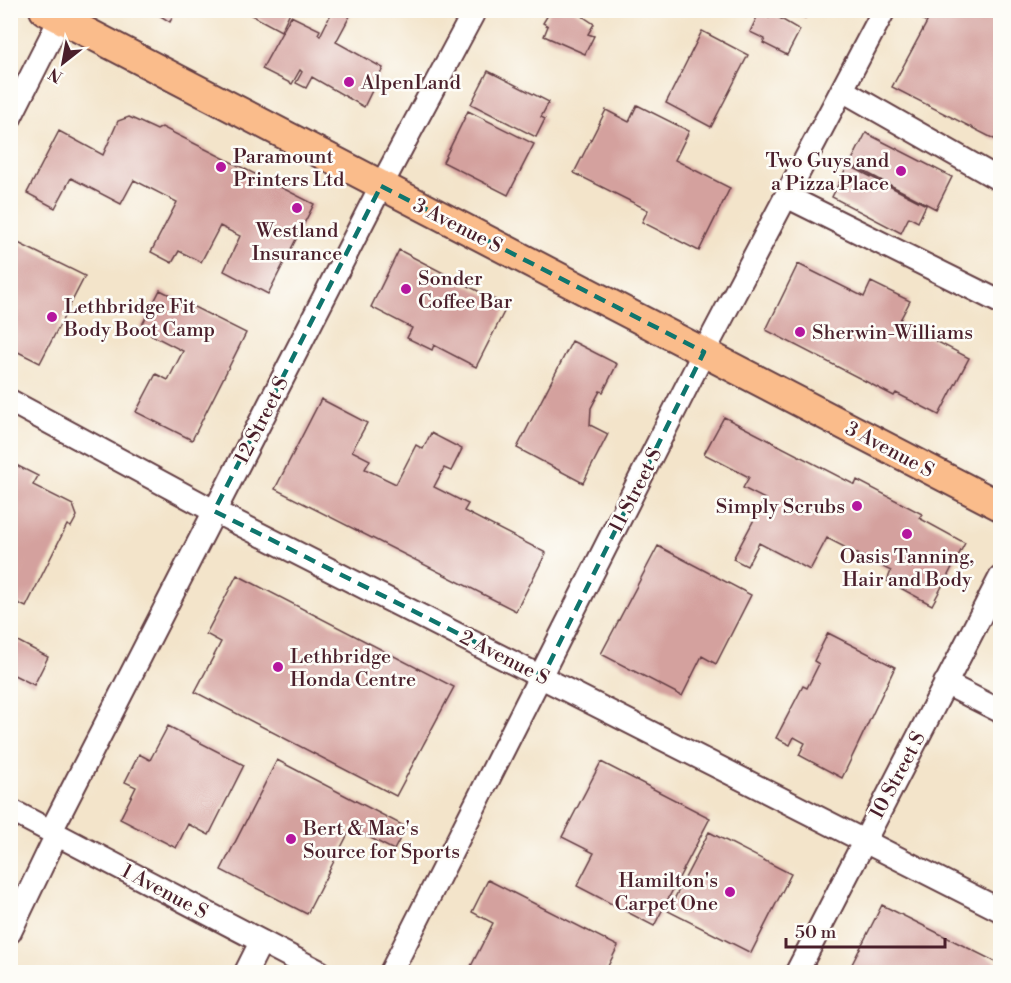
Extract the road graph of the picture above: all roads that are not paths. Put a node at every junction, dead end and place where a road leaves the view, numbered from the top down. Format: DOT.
graph roads {
  1 [pos="884,10"];
  2 [pos="467,13"];
  3 [pos="52,15"];
  4 [pos="842,90"];
  5 [pos="10,118"];
  6 [pos="1000,180"];
  7 [pos="381,186"];
  8 [pos="786,196"];
  9 [pos="1000,302"];
  10 [pos="704,352"];
  11 [pos="10,401"];
  12 [pos="1000,506"];
  13 [pos="214,511"];
  14 [pos="1000,578"];
  15 [pos="543,676"];
  16 [pos="945,683"];
  17 [pos="1000,711"];
  18 [pos="10,810"];
  19 [pos="54,833"];
  20 [pos="863,841"];
  21 [pos="1000,910"];
  22 [pos="10,932"];
  23 [pos="261,942"];
  24 [pos="246,972"];
  25 [pos="320,972"];
  26 [pos="391,972"];
  27 [pos="796,972"];
  1 -- 4 [label="street, 11 Street S"];
  2 -- 7 [label="street, 12 Street S"];
  3 -- 5 [label="street"];
  3 -- 7 [label="main road, 3 Avenue S"];
  4 -- 6 [label="street"];
  4 -- 8 [label="street, 11 Street S"];
  7 -- 10 [label="main road, 3 Avenue S"];
  7 -- 13 [label="street, 12 Street S"];
  8 -- 9 [label="street"];
  8 -- 10 [label="street, 11 Street S"];
  10 -- 12 [label="main road, 3 Avenue S"];
  10 -- 15 [label="street, 11 Street S"];
  11 -- 13 [label="street, 2 Avenue S"];
  13 -- 15 [label="street, 2 Avenue S"];
  13 -- 19 [label="street, 12 Street S"];
  14 -- 16 [label="street, 10 Street S"];
  15 -- 20 [label="street, 2 Avenue S"];
  15 -- 26 [label="street, 11 Street S"];
  16 -- 17 [label="street"];
  16 -- 20 [label="street, 10 Street S"];
  18 -- 19 [label="street, 1 Avenue S"];
  19 -- 22 [label="street, 12 Street S"];
  19 -- 23 [label="street, 1 Avenue S"];
  20 -- 21 [label="street, 2 Avenue S"];
  20 -- 27 [label="street, 10 Street S"];
  23 -- 24 [label="street"];
  23 -- 25 [label="street, 1 Avenue S"];
}
